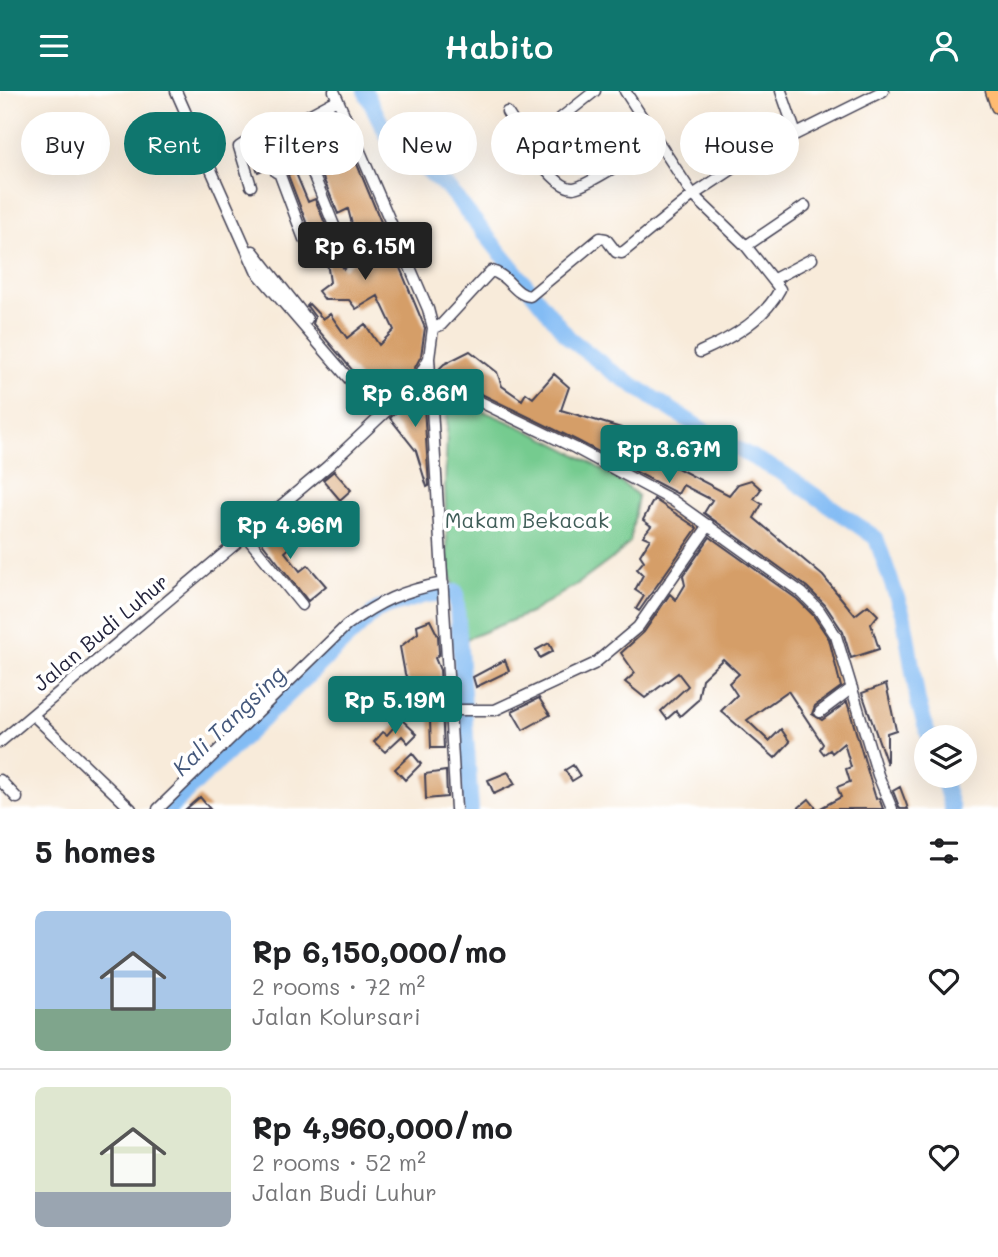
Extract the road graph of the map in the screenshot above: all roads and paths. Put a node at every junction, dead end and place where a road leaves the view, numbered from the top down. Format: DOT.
graph roads {
  1 [pos="176,91"];
  2 [pos="595,91"];
  3 [pos="625,91"];
  4 [pos="781,91"];
  5 [pos="883,91"];
  6 [pos="336,95"];
  7 [pos="308,112"];
  8 [pos="343,112"];
  9 [pos="568,112"];
  10 [pos="639,112"];
  11 [pos="788,112"];
  12 [pos="799,133"];
  13 [pos="666,154"];
  14 [pos="364,159"];
  15 [pos="248,175"];
  16 [pos="277,175"];
  17 [pos="313,175"];
  18 [pos="550,175"];
  19 [pos="596,175"];
  20 [pos="723,175"];
  21 [pos="251,186"];
  22 [pos="693,195"];
  23 [pos="805,206"];
  24 [pos="335,228"];
  25 [pos="304,239"];
  26 [pos="746,246"];
  27 [pos="253,251"];
  28 [pos="812,259"];
  29 [pos="774,279"];
  30 [pos="274,286"];
  31 [pos="307,319"];
  32 [pos="433,328"];
  33 [pos="700,352"];
  34 [pos="429,358"];
  35 [pos="432,383"];
  36 [pos="415,384"];
  37 [pos="381,416"];
  38 [pos="709,525"];
  39 [pos="246,536"];
  40 [pos="443,588"];
  41 [pos="302,605"];
  42 [pos="852,688"];
  43 [pos="459,710"];
  44 [pos="820,712"];
  45 [pos="33,715"];
  46 [pos="0,742"];
  47 [pos="0,780"];
  48 [pos="17,798"];
  49 [pos="889,808"];
  50 [pos="131,809"];
  51 [pos="158,809"];
  52 [pos="456,809"];
  1 -- 30 [label="street"];
  2 -- 9 [label="street"];
  3 -- 10 [label="street"];
  4 -- 11 [label="street"];
  5 -- 12 [label="street"];
  6 -- 7 [label="street"];
  6 -- 8 [label="street"];
  13 -- 22 [label="street"];
  14 -- 32 [label="street"];
  15 -- 21 [label="street"];
  16 -- 25 [label="street"];
  17 -- 24 [label="street"];
  18 -- 19 [label="street"];
  20 -- 22 [label="street"];
  22 -- 26 [label="street"];
  22 -- 32 [label="street"];
  23 -- 26 [label="street"];
  26 -- 29 [label="street"];
  27 -- 30 [label="street"];
  28 -- 29 [label="street"];
  29 -- 33 [label="street"];
  30 -- 31 [label="street"];
  30 -- 37 [label="street"];
  32 -- 34 [label="street"];
  34 -- 35 [label="street"];
  34 -- 36 [label="street, Jalan Budi Luhur"];
  35 -- 36 [label="street"];
  35 -- 38 [label="street"];
  35 -- 40 [label="street"];
  36 -- 37 [label="street, Jalan Budi Luhur"];
  37 -- 39 [label="street, Jalan Budi Luhur"];
  38 -- 42 [label="street"];
  38 -- 43 [label="street"];
  39 -- 41 [label="street"];
  39 -- 45 [label="street, Jalan Budi Luhur"];
  40 -- 43 [label="street"];
  40 -- 51 [label="street"];
  42 -- 44 [label="street"];
  42 -- 49 [label="street"];
  43 -- 52 [label="street"];
  45 -- 46 [label="street, Jalan Budi Luhur"];
  45 -- 50 [label="street"];
  47 -- 48 [label="street"];
}
